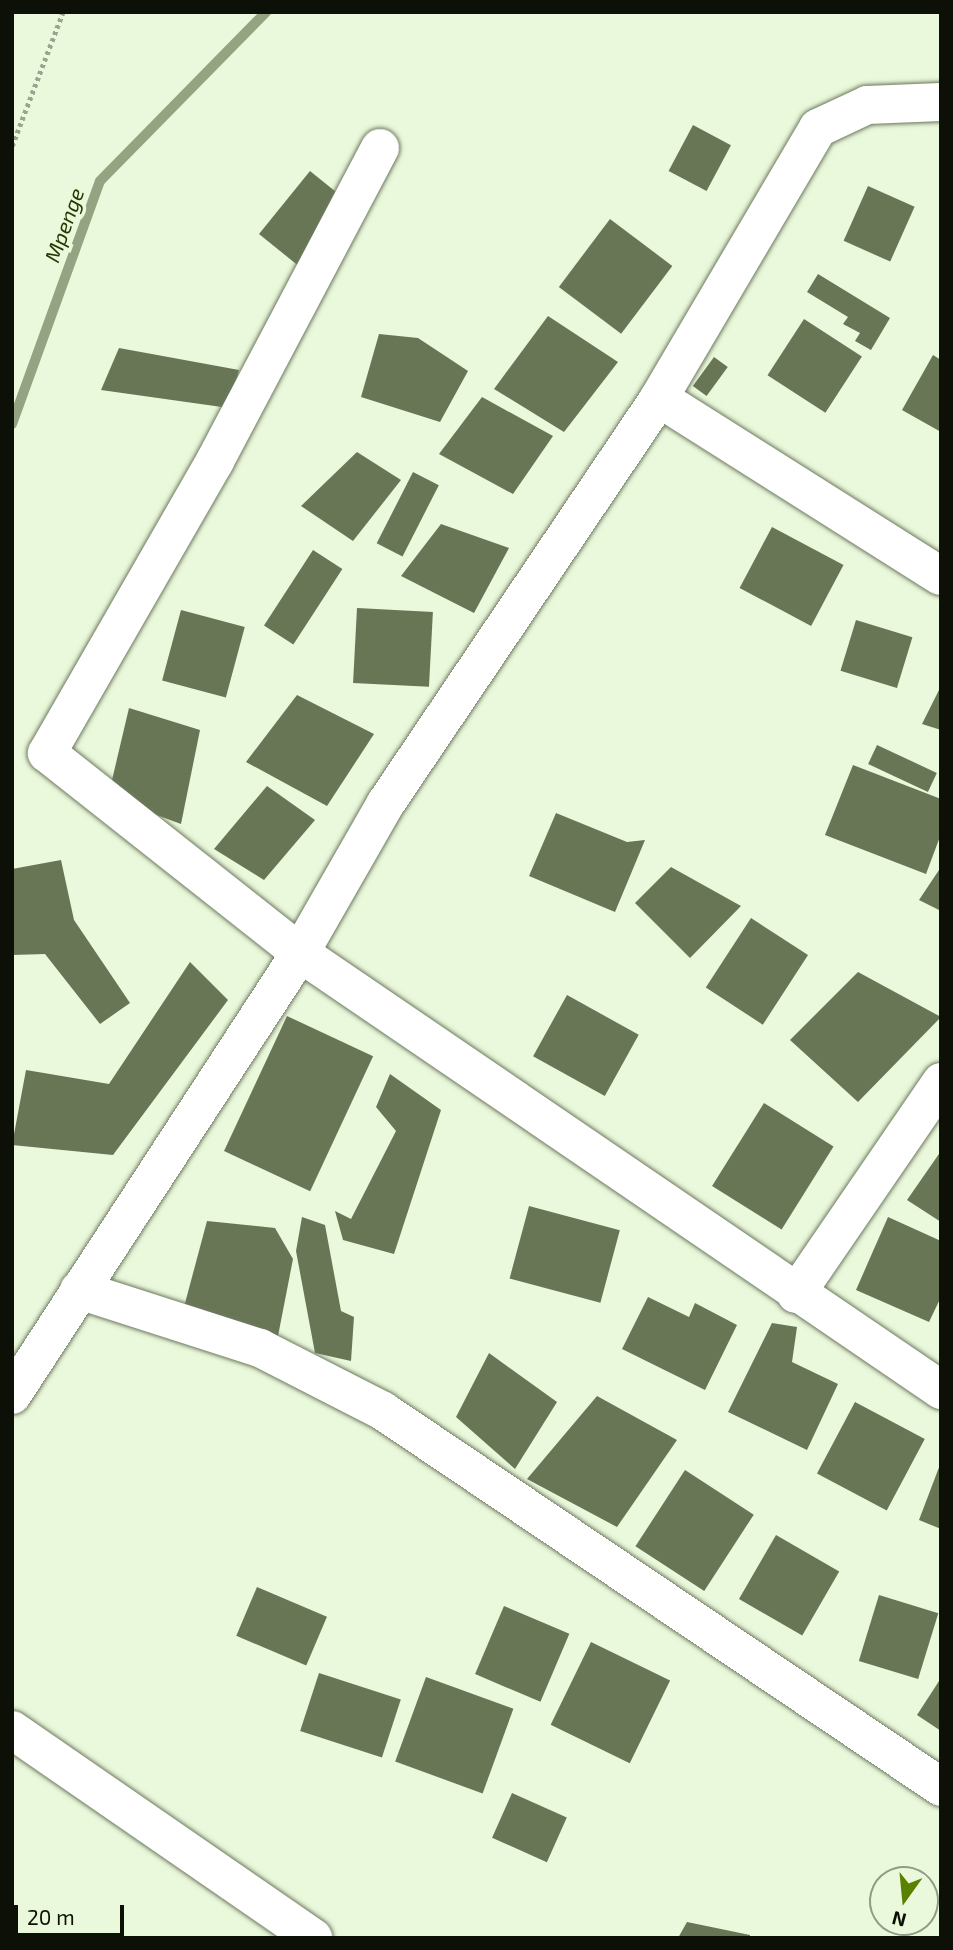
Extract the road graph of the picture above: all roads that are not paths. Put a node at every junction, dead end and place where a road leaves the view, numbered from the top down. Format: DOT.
graph roads {
  1 [pos="941,102"];
  2 [pos="380,148"];
  3 [pos="659,398"];
  4 [pos="941,576"];
  5 [pos="300,953"];
  6 [pos="941,1082"];
  7 [pos="79,1290"];
  8 [pos="796,1294"];
  9 [pos="941,1390"];
  10 [pos="12,1395"];
  11 [pos="12,1730"];
  12 [pos="941,1787"];
  13 [pos="313,1938"];
  1 -- 3 [label="street"];
  2 -- 5 [label="street"];
  3 -- 4 [label="street"];
  3 -- 5 [label="street"];
  5 -- 7 [label="street"];
  5 -- 8 [label="street"];
  6 -- 8 [label="street"];
  7 -- 10 [label="street"];
  7 -- 12 [label="street"];
  8 -- 9 [label="street"];
  11 -- 13 [label="street"];
}
